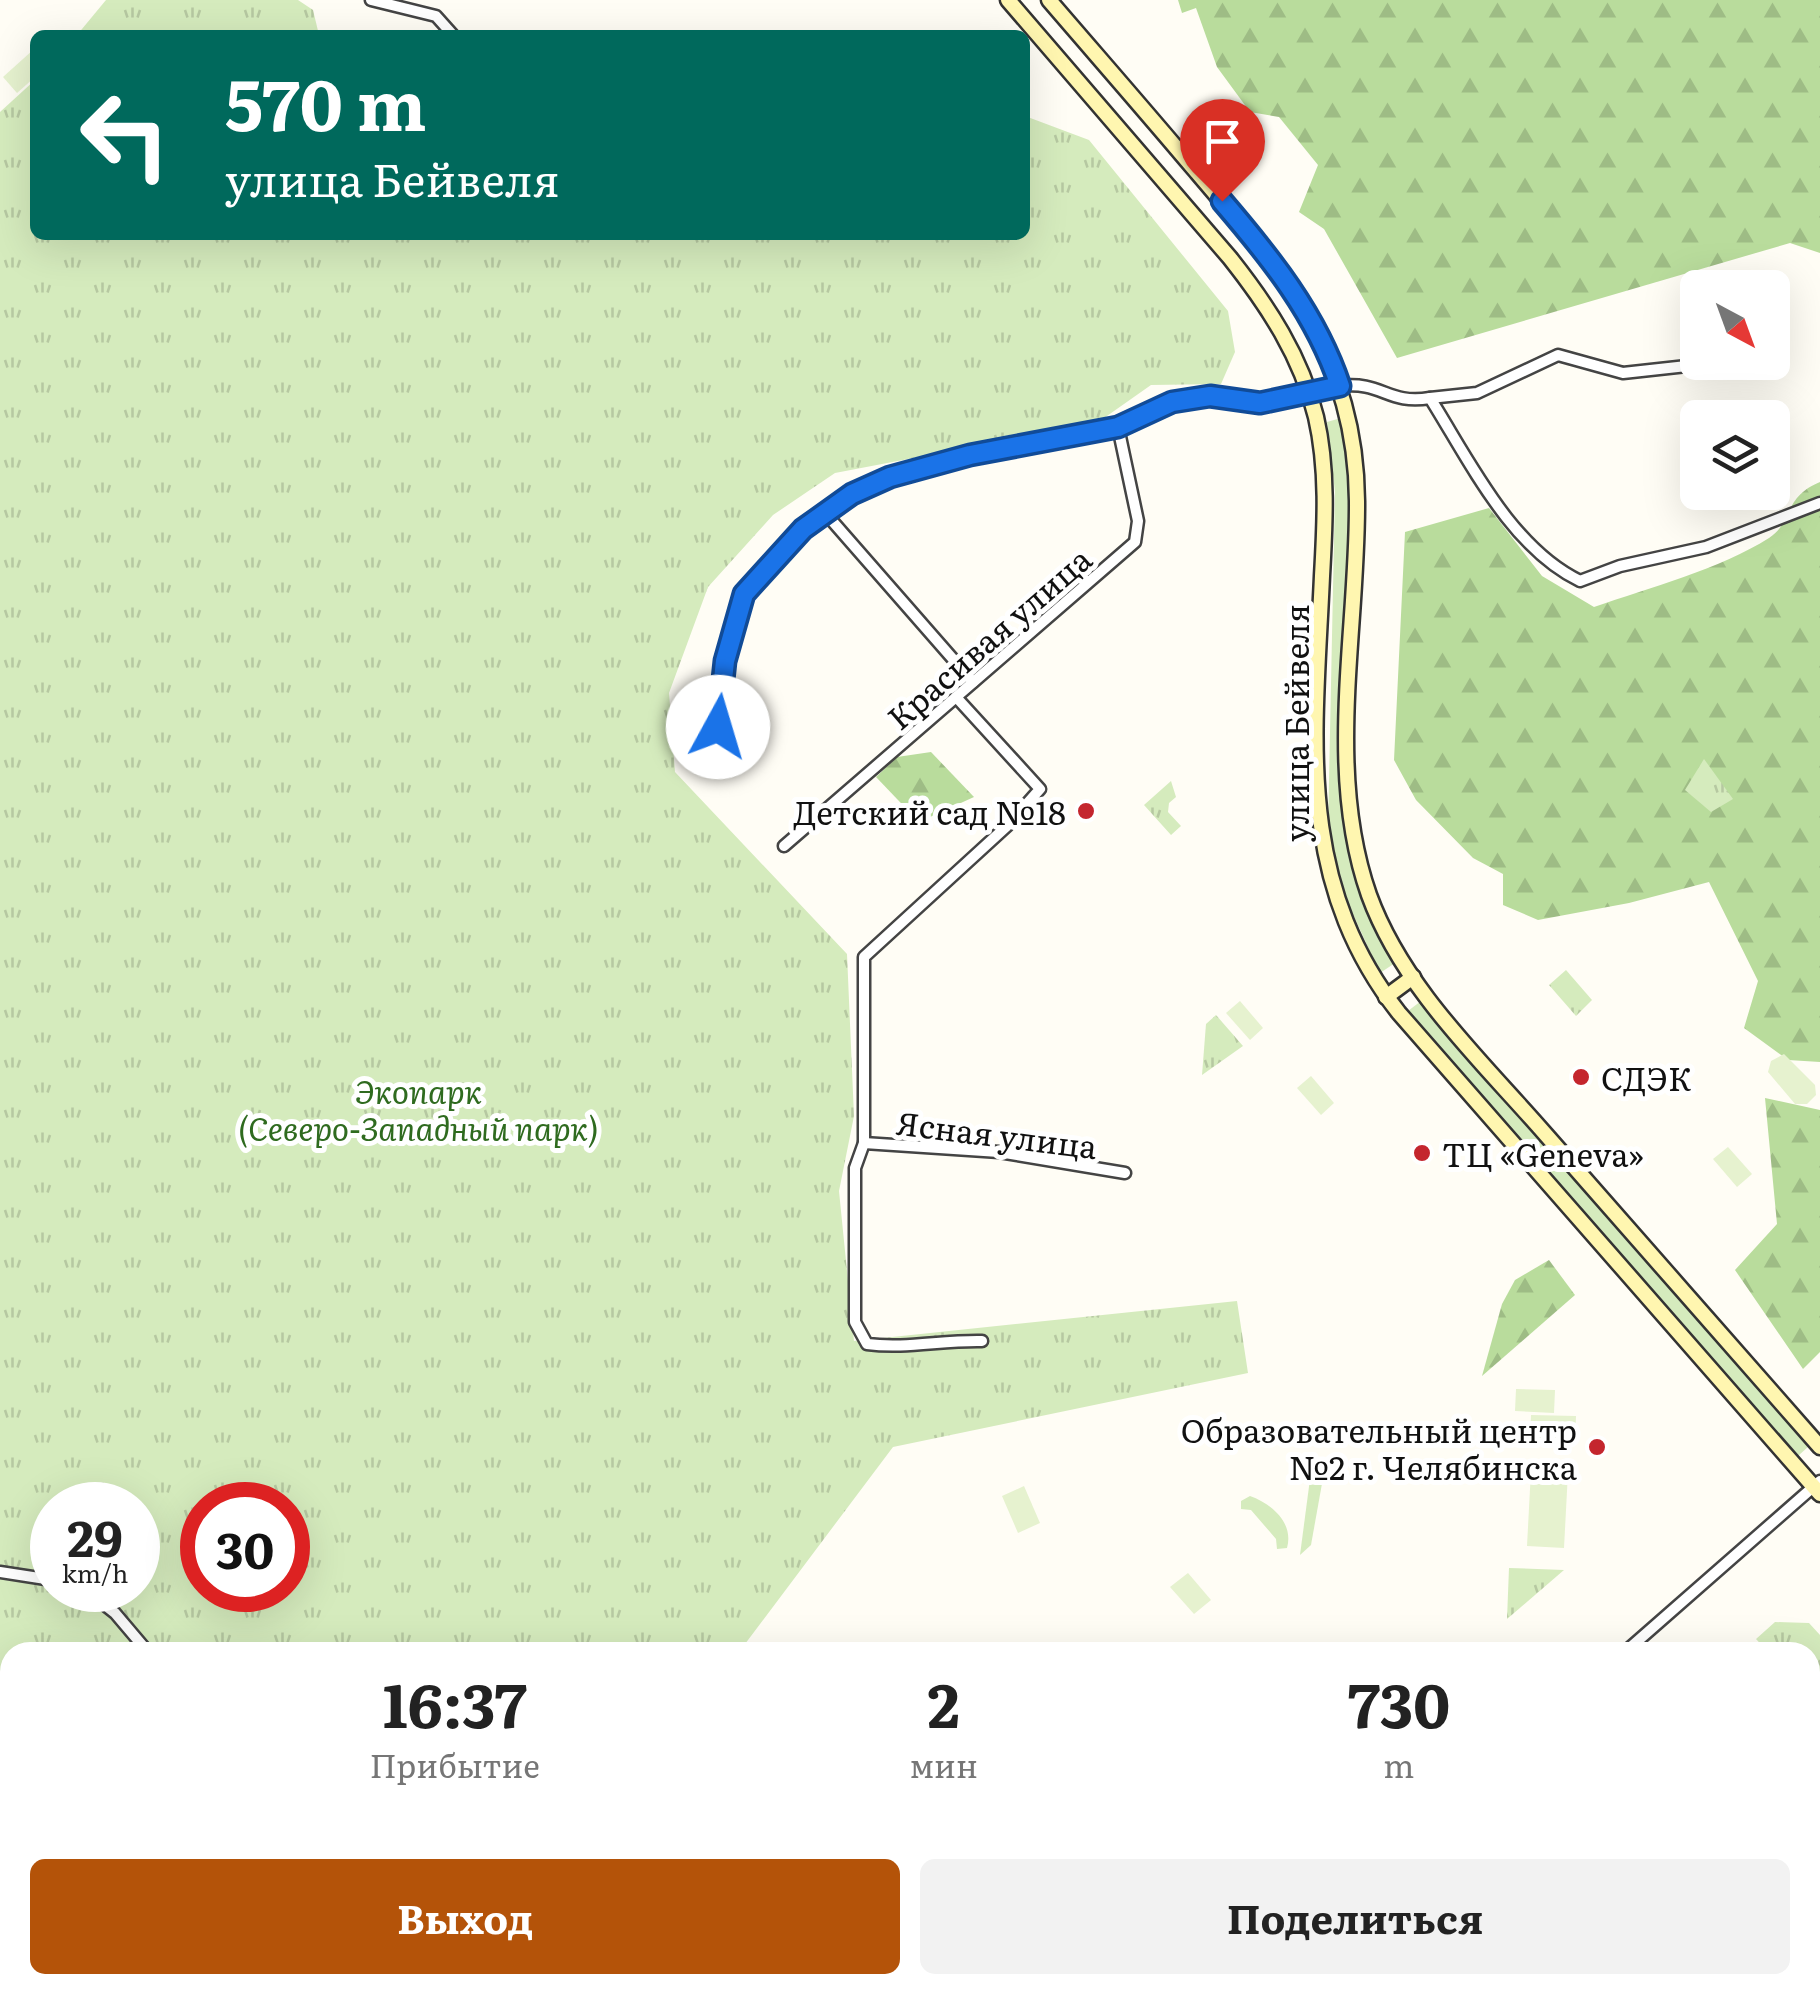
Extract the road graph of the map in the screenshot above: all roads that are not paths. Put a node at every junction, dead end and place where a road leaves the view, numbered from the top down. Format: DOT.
graph roads {
  1 [pos="370,0"];
  2 [pos="1008,0"];
  3 [pos="1049,0"];
  4 [pos="448,30"];
  5 [pos="1680,367"];
  6 [pos="1340,386"];
  7 [pos="1310,394"];
  8 [pos="1430,398"];
  9 [pos="1118,427"];
  10 [pos="1820,503"];
  11 [pos="827,515"];
  12 [pos="973,682"];
  13 [pos="956,697"];
  14 [pos="718,727"];
  15 [pos="784,846"];
  16 [pos="1413,977"];
  17 [pos="1386,997"];
  18 [pos="864,1143"];
  19 [pos="1125,1172"];
  20 [pos="982,1340"];
  21 [pos="1820,1447"];
  22 [pos="1818,1487"];
  23 [pos="0,1572"];
  24 [pos="30,1577"];
  25 [pos="114,1612"];
  26 [pos="140,1642"];
  27 [pos="1637,1642"];
  1 -- 4 [label="street"];
  2 -- 7 [label="main road, улица Бейвеля"];
  3 -- 6 [label="main road, улица Бейвеля"];
  5 -- 8 [label="street"];
  6 -- 7 [label="main road"];
  6 -- 8 [label="street"];
  6 -- 16 [label="main road, улица Бейвеля"];
  7 -- 9 [label="street"];
  7 -- 17 [label="main road, улица Бейвеля"];
  8 -- 10 [label="street"];
  9 -- 11 [label="street"];
  9 -- 12 [label="street, Красивая улица"];
  11 -- 12 [label="street"];
  11 -- 14 [label="street"];
  12 -- 13 [label="street, Красивая улица"];
  13 -- 15 [label="street, Красивая улица"];
  13 -- 18 [label="street"];
  16 -- 17 [label="main road"];
  16 -- 21 [label="main road, улица Бейвеля"];
  17 -- 22 [label="main road, улица Бейвеля"];
  18 -- 19 [label="street, Ясная улица"];
  18 -- 20 [label="street"];
  22 -- 27 [label="street"];
  23 -- 24 [label="street"];
  25 -- 26 [label="street"];
}
